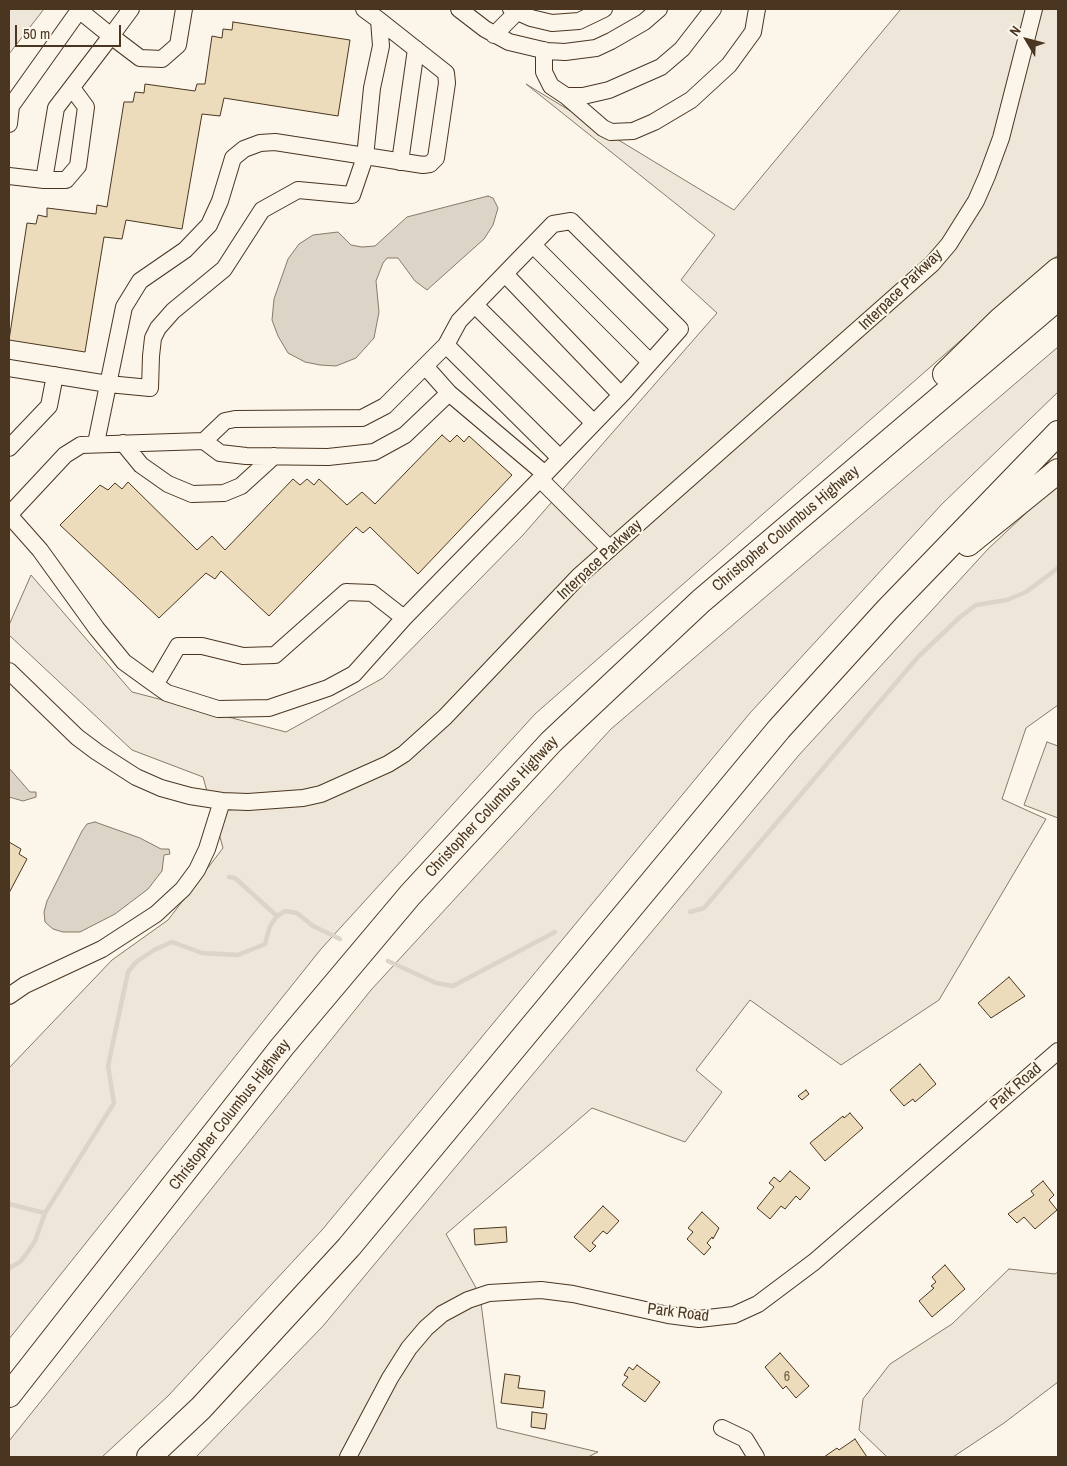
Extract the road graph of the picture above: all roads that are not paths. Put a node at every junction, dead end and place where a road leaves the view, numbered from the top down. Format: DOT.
graph roads {
  1 [pos="131,9"];
  2 [pos="184,9"];
  3 [pos="364,9"];
  4 [pos="459,9"];
  5 [pos="604,9"];
  6 [pos="659,9"];
  7 [pos="713,9"];
  8 [pos="757,9"];
  9 [pos="1034,9"];
  10 [pos="79,10"];
  11 [pos="515,10"];
  12 [pos="566,15"];
  13 [pos="379,20"];
  14 [pos="494,35"];
  15 [pos="111,36"];
  16 [pos="416,49"];
  17 [pos="544,50"];
  18 [pos="72,88"];
  19 [pos="566,96"];
  20 [pos="9,124"];
  21 [pos="365,157"];
  22 [pos="400,162"];
  23 [pos="9,176"];
  24 [pos="44,180"];
  25 [pos="533,245"];
  26 [pos="1058,270"];
  27 [pos="505,274"];
  28 [pos="1058,298"];
  29 [pos="476,305"];
  30 [pos="446,345"];
  31 [pos="650,362"];
  32 [pos="425,366"];
  33 [pos="9,368"];
  34 [pos="55,375"];
  35 [pos="108,384"];
  36 [pos="449,394"];
  37 [pos="621,394"];
  38 [pos="594,423"];
  39 [pos="1058,433"];
  40 [pos="204,441"];
  41 [pos="96,442"];
  42 [pos="123,443"];
  43 [pos="9,448"];
  44 [pos="274,456"];
  45 [pos="560,458"];
  46 [pos="1058,471"];
  47 [pos="542,477"];
  48 [pos="9,515"];
  49 [pos="784,531"];
  50 [pos="610,548"];
  51 [pos="887,610"];
  52 [pos="404,618"];
  53 [pos="9,671"];
  54 [pos="153,683"];
  55 [pos="222,801"];
  56 [pos="9,978"];
  57 [pos="25,985"];
  58 [pos="9,996"];
  59 [pos="1058,1051"];
  60 [pos="9,1396"];
  61 [pos="722,1428"];
  62 [pos="149,1457"];
  63 [pos="348,1457"];
  64 [pos="756,1457"];
  1 -- 15 [label="street"];
  2 -- 15 [label="street"];
  3 -- 13 [label="street"];
  4 -- 14 [label="street"];
  5 -- 12 [label="street"];
  6 -- 17 [label="street"];
  7 -- 19 [label="street"];
  8 -- 19 [label="street"];
  9 -- 50 [label="street, Interpace Parkway"];
  10 -- 15 [label="street"];
  10 -- 20 [label="street"];
  11 -- 12 [label="street"];
  11 -- 14 [label="street"];
  13 -- 16 [label="street"];
  13 -- 21 [label="street"];
  14 -- 17 [label="street"];
  15 -- 18 [label="street"];
  16 -- 22 [label="street"];
  16 -- 22 [label="street"];
  17 -- 19 [label="street"];
  18 -- 24 [label="street"];
  18 -- 24 [label="street"];
  21 -- 22 [label="street"];
  21 -- 35 [label="street"];
  21 -- 35 [label="street"];
  23 -- 24 [label="street"];
  25 -- 27 [label="street"];
  25 -- 31 [label="street"];
  25 -- 31 [label="street"];
  26 -- 49 [label="highway"];
  27 -- 29 [label="street"];
  27 -- 37 [label="street"];
  28 -- 49 [label="highway, Christopher Columbus Highway"];
  29 -- 30 [label="street"];
  29 -- 38 [label="street"];
  30 -- 32 [label="street"];
  30 -- 45 [label="street"];
  31 -- 37 [label="street"];
  32 -- 36 [label="street"];
  32 -- 40 [label="street"];
  33 -- 34 [label="street"];
  34 -- 35 [label="street"];
  34 -- 43 [label="street"];
  35 -- 41 [label="street"];
  36 -- 44 [label="street"];
  36 -- 47 [label="street"];
  37 -- 38 [label="street"];
  38 -- 45 [label="street"];
  39 -- 51 [label="highway"];
  40 -- 42 [label="street"];
  40 -- 44 [label="street"];
  41 -- 42 [label="street"];
  41 -- 48 [label="street"];
  42 -- 44 [label="street"];
  45 -- 47 [label="street"];
  46 -- 51 [label="highway"];
  47 -- 50 [label="street"];
  47 -- 52 [label="street"];
  48 -- 54 [label="street"];
  49 -- 60 [label="highway, Christopher Columbus Highway"];
  50 -- 55 [label="street, Interpace Parkway"];
  51 -- 62 [label="highway"];
  52 -- 54 [label="street"];
  52 -- 54 [label="street"];
  53 -- 55 [label="street, Interpace Parkway"];
  55 -- 57 [label="street"];
  56 -- 57 [label="street"];
  57 -- 58 [label="street"];
  59 -- 63 [label="street, Park Road"];
  61 -- 64 [label="street"];
}
